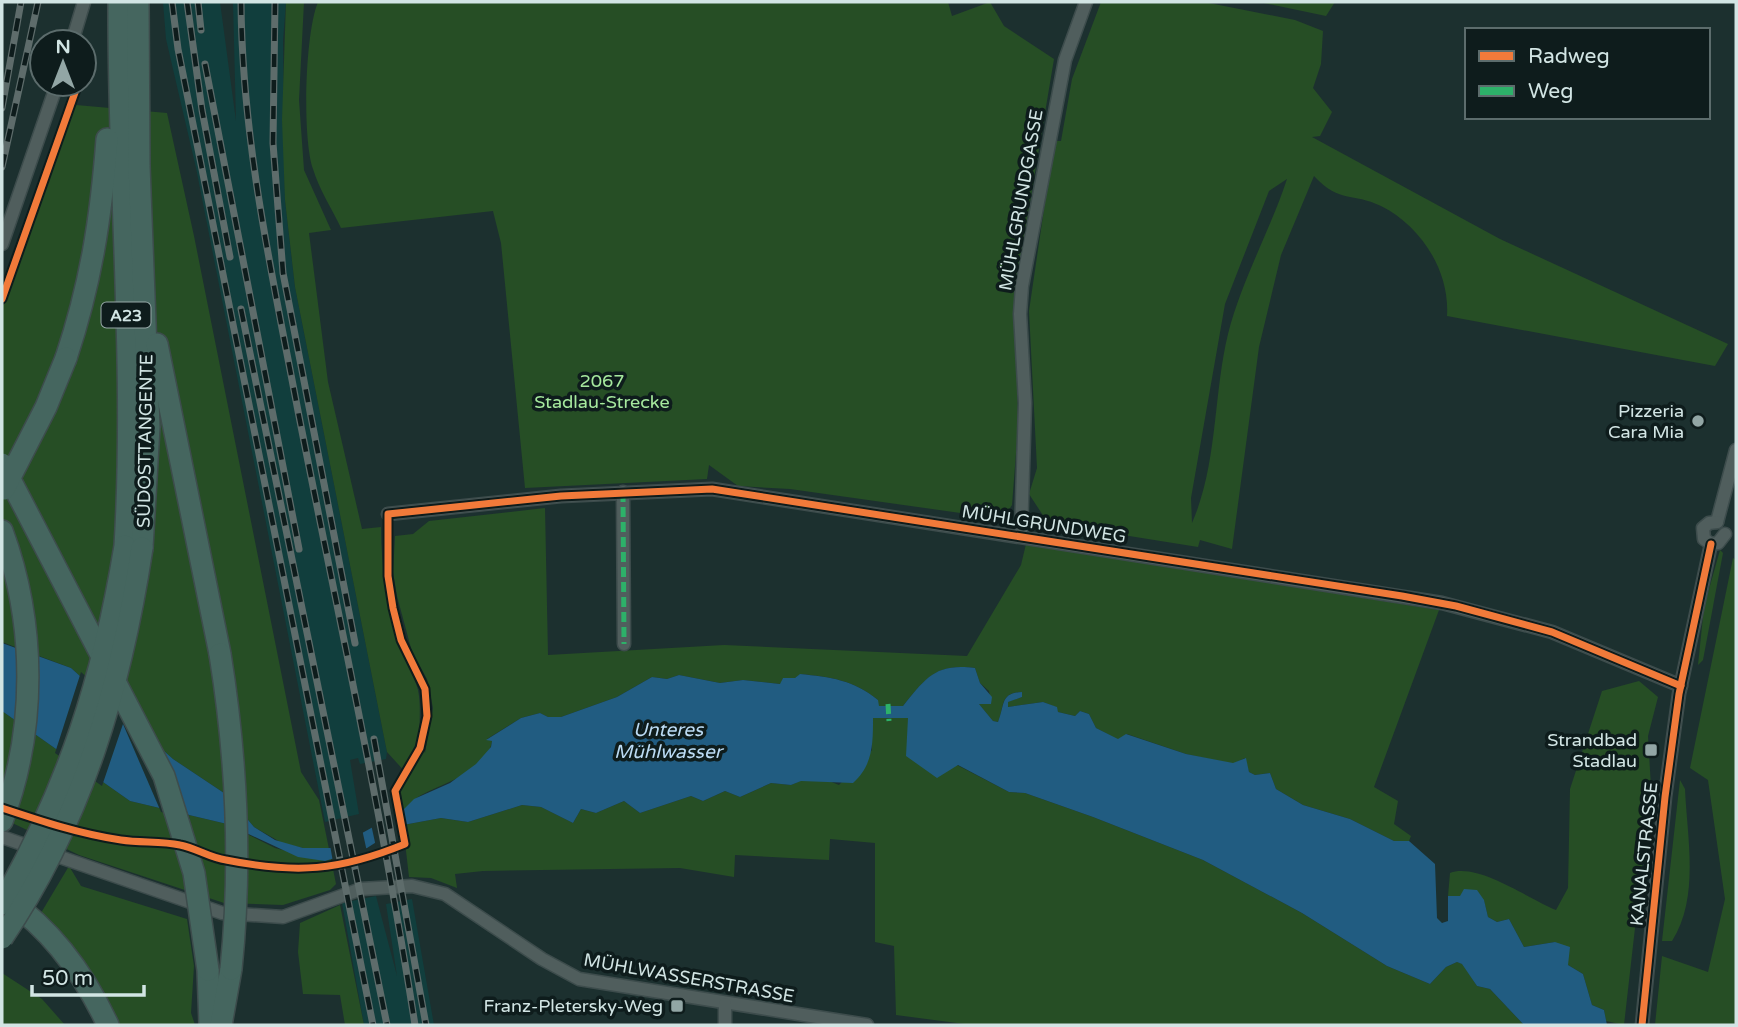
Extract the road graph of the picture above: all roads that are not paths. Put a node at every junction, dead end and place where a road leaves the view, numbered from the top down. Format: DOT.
graph roads {
  1 [pos="84,2"];
  2 [pos="119,2"];
  3 [pos="138,2"];
  4 [pos="1086,2"];
  5 [pos="76,28"];
  6 [pos="121,80"];
  7 [pos="52,98"];
  8 [pos="2,244"];
  9 [pos="142,276"];
  10 [pos="1736,450"];
  11 [pos="2,464"];
  12 [pos="2,492"];
  13 [pos="623,492"];
  14 [pos="388,514"];
  15 [pos="1717,522"];
  16 [pos="2,531"];
  17 [pos="1021,535"];
  18 [pos="1730,535"];
  19 [pos="1711,544"];
  20 [pos="134,547"];
  21 [pos="624,643"];
  22 [pos="1681,686"];
  23 [pos="2,821"];
  24 [pos="2,837"];
  25 [pos="2,895"];
  26 [pos="2,904"];
  27 [pos="2,938"];
  28 [pos="725,1004"];
  29 [pos="108,1025"];
  30 [pos="210,1025"];
  31 [pos="221,1025"];
  32 [pos="725,1025"];
  33 [pos="867,1025"];
  34 [pos="1642,1025"];
  1 -- 5 [label="street"];
  2 -- 6 [label="highway, A23"];
  3 -- 6 [label="highway, A23"];
  4 -- 17 [label="street, MÜHLGRUNDGASSE"];
  6 -- 9 [label="highway, SÜDOSTTANGENTE / A23"];
  6 -- 12 [label="highway, bridge"];
  6 -- 20 [label="highway, SÜDOSTTANGENTE / A23"];
  7 -- 8 [label="street"];
  9 -- 20 [label="highway, SÜDOSTTANGENTE / A23"];
  9 -- 31 [label="highway, bridge"];
  10 -- 15 [label="street"];
  11 -- 30 [label="highway, bridge"];
  13 -- 14 [label="street, MÜHLGRUNDWEG"];
  13 -- 17 [label="street, MÜHLGRUNDWEG"];
  13 -- 21 [label="street"];
  15 -- 18 [label="street"];
  15 -- 19 [label="street"];
  16 -- 23 [label="highway"];
  17 -- 22 [label="street, MÜHLGRUNDWEG"];
  18 -- 19 [label="street"];
  19 -- 22 [label="street, KANALSTRASSE"];
  20 -- 26 [label="highway, SÜDOSTTANGENTE / A23, bridge"];
  20 -- 27 [label="highway, SÜDOSTTANGENTE / A23, bridge"];
  22 -- 34 [label="street, KANALSTRASSE"];
  24 -- 28 [label="street, MÜHLWASSERSTRASSE"];
  25 -- 29 [label="highway"];
  28 -- 32 [label="street"];
  28 -- 33 [label="street, MÜHLWASSERSTRASSE"];
}
